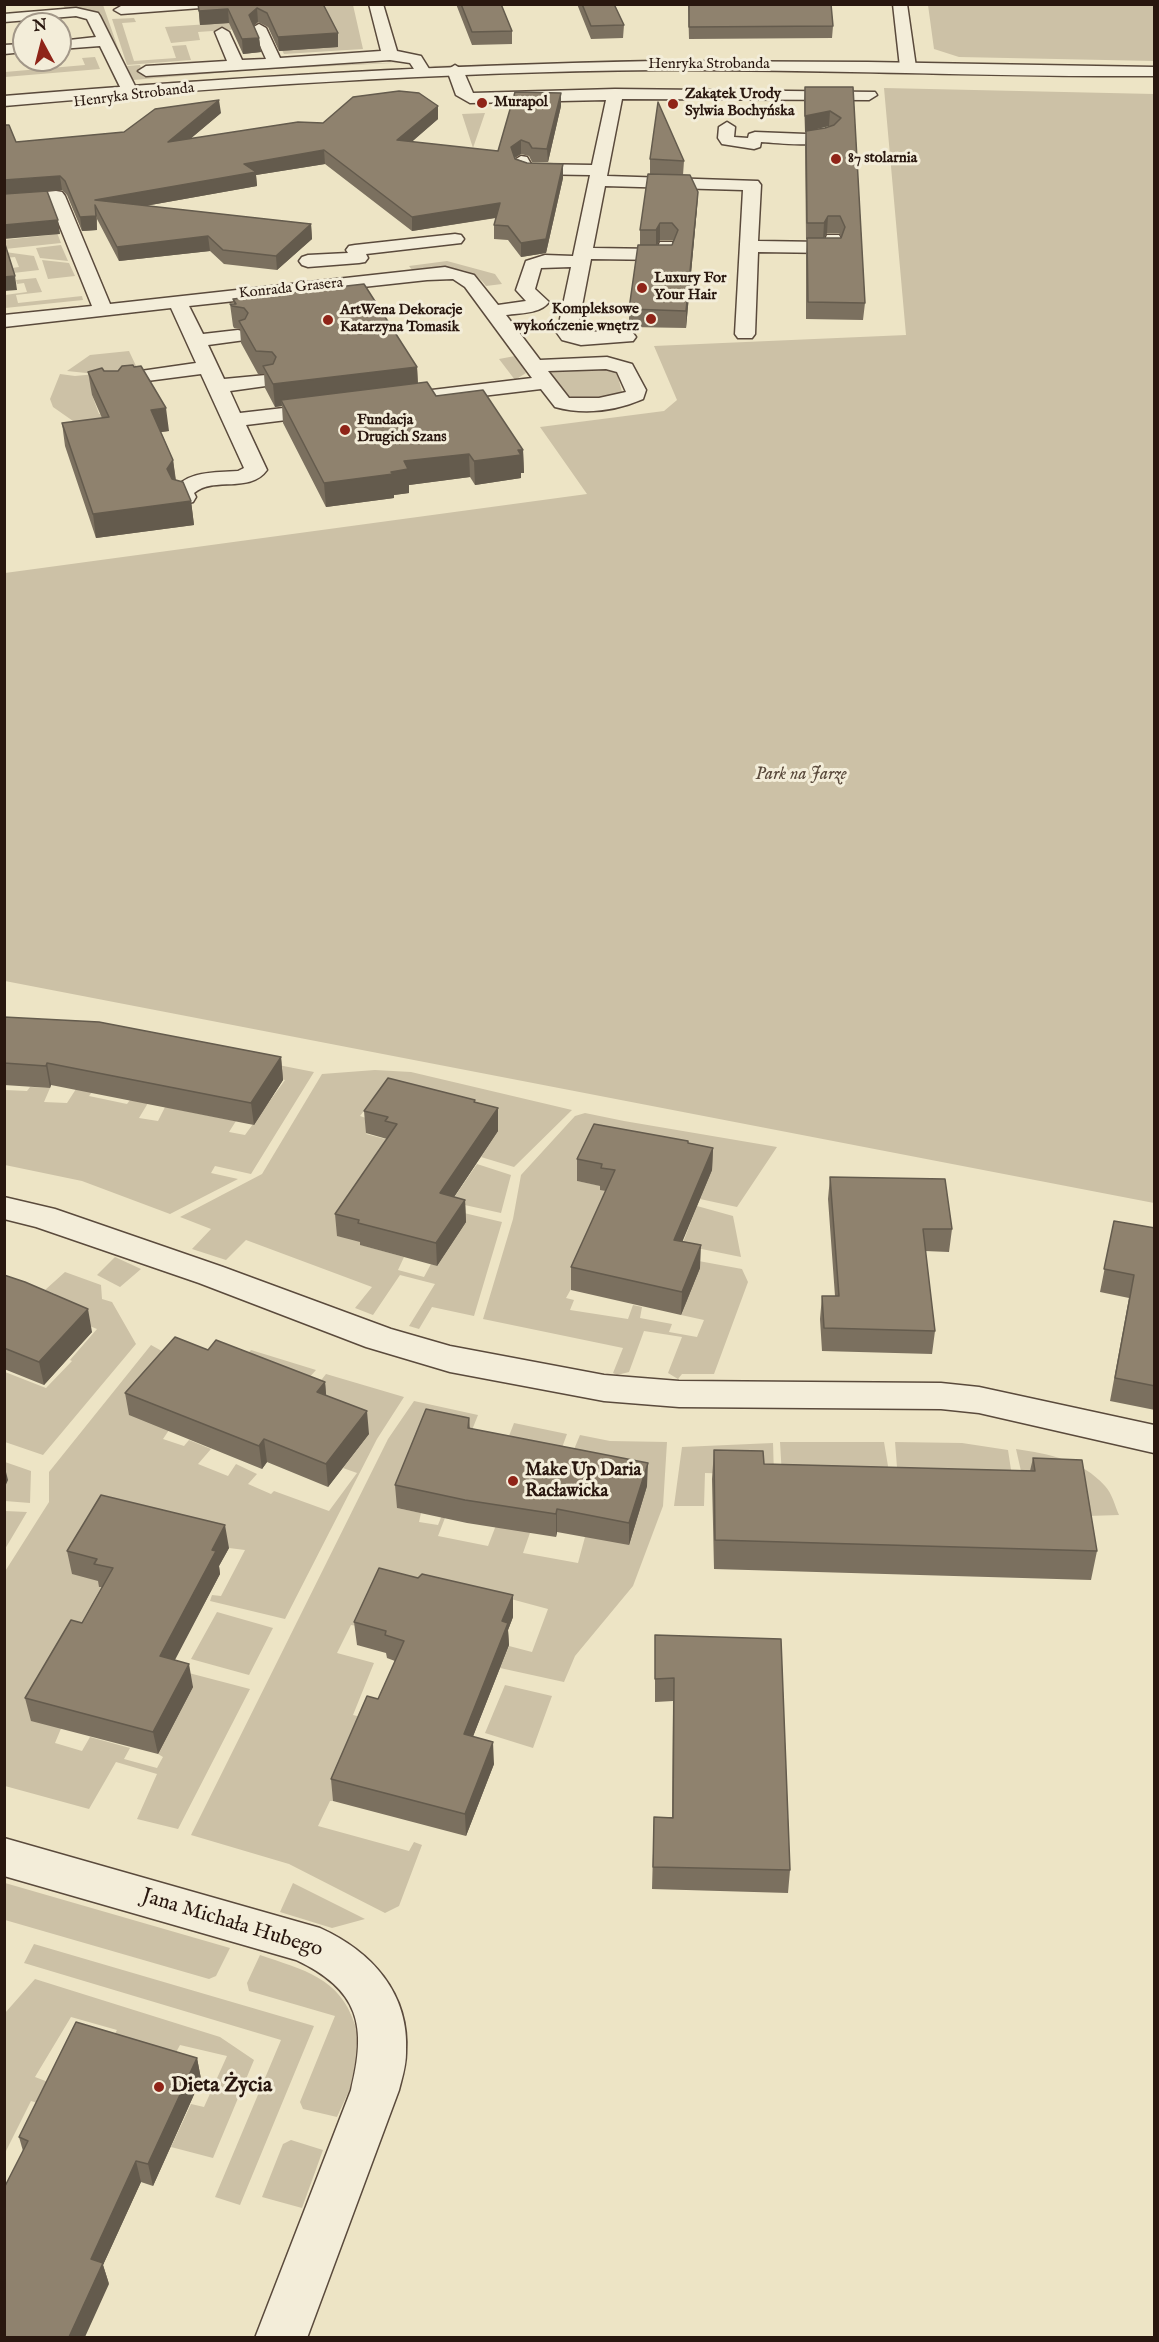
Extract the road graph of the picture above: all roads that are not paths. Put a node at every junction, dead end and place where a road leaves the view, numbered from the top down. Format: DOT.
graph roads {
  1 [pos="201,4"];
  2 [pos="376,4"];
  3 [pos="900,4"];
  4 [pos="47,10"];
  5 [pos="121,10"];
  6 [pos="4,18"];
  7 [pos="260,28"];
  8 [pos="222,32"];
  9 [pos="104,41"];
  10 [pos="72,44"];
  11 [pos="390,55"];
  12 [pos="275,62"];
  13 [pos="236,64"];
  14 [pos="908,67"];
  15 [pos="455,70"];
  16 [pos="146,71"];
  17 [pos="423,72"];
  18 [pos="1155,72"];
  19 [pos="263,80"];
  20 [pos="129,90"];
  21 [pos="615,94"];
  22 [pos="869,95"];
  23 [pos="4,101"];
  24 [pos="4,112"];
  25 [pos="755,118"];
  26 [pos="727,128"];
  27 [pos="830,133"];
  28 [pos="754,140"];
  29 [pos="521,169"];
  30 [pos="600,176"];
  31 [pos="753,184"];
  32 [pos="4,201"];
  33 [pos="455,239"];
  34 [pos="751,246"];
  35 [pos="833,248"];
  36 [pos="665,255"];
  37 [pos="583,258"];
  38 [pos="308,261"];
  39 [pos="96,290"];
  40 [pos="73,292"];
  41 [pos="178,302"];
  42 [pos="103,310"];
  43 [pos="494,310"];
  44 [pos="4,321"];
  45 [pos="746,334"];
  46 [pos="238,336"];
  47 [pos="626,337"];
  48 [pos="196,340"];
  49 [pos="209,367"];
  50 [pos="266,381"];
  51 [pos="218,386"];
  52 [pos="114,387"];
  53 [pos="373,404"];
  54 [pos="350,406"];
  55 [pos="233,420"];
  56 [pos="185,497"];
  57 [pos="4,1208"];
  58 [pos="1154,1439"];
  59 [pos="4,1857"];
  60 [pos="281,2337"];
  1 -- 5 [label="street"];
  2 -- 11 [label="street"];
  3 -- 14 [label="street"];
  4 -- 6 [label="street"];
  4 -- 9 [label="street"];
  7 -- 12 [label="street"];
  8 -- 13 [label="street"];
  9 -- 10 [label="street"];
  9 -- 20 [label="street"];
  11 -- 12 [label="street"];
  11 -- 17 [label="street"];
  12 -- 13 [label="street"];
  13 -- 16 [label="street"];
  14 -- 15 [label="street, Henryka Strobanda"];
  14 -- 18 [label="street, Henryka Strobanda"];
  15 -- 17 [label="street, Henryka Strobanda"];
  15 -- 21 [label="street"];
  17 -- 19 [label="street, Henryka Strobanda"];
  19 -- 20 [label="street, Henryka Strobanda"];
  19 -- 24 [label="street, Henryka Strobanda"];
  20 -- 23 [label="street, Henryka Strobanda"];
  21 -- 22 [label="street"];
  21 -- 30 [label="street"];
  25 -- 28 [label="street"];
  26 -- 28 [label="street"];
  27 -- 28 [label="street"];
  28 -- 31 [label="street"];
  29 -- 30 [label="street"];
  30 -- 31 [label="street"];
  30 -- 37 [label="street"];
  31 -- 34 [label="street"];
  32 -- 39 [label="street"];
  33 -- 38 [label="street"];
  34 -- 35 [label="street"];
  34 -- 45 [label="street"];
  36 -- 37 [label="street"];
  37 -- 43 [label="street"];
  37 -- 47 [label="street"];
  39 -- 40 [label="street"];
  39 -- 42 [label="street"];
  41 -- 42 [label="street, Konrada Grasera"];
  41 -- 43 [label="street, Konrada Grasera"];
  41 -- 48 [label="street"];
  42 -- 44 [label="street, Konrada Grasera"];
  43 -- 53 [label="street, Konrada Grasera"];
  46 -- 48 [label="street"];
  48 -- 49 [label="street"];
  49 -- 51 [label="street"];
  49 -- 52 [label="street"];
  50 -- 51 [label="street"];
  51 -- 55 [label="street"];
  54 -- 55 [label="street"];
  55 -- 56 [label="street"];
  57 -- 58 [label="street"];
  59 -- 60 [label="street, Jana Michała Hubego"];
}
